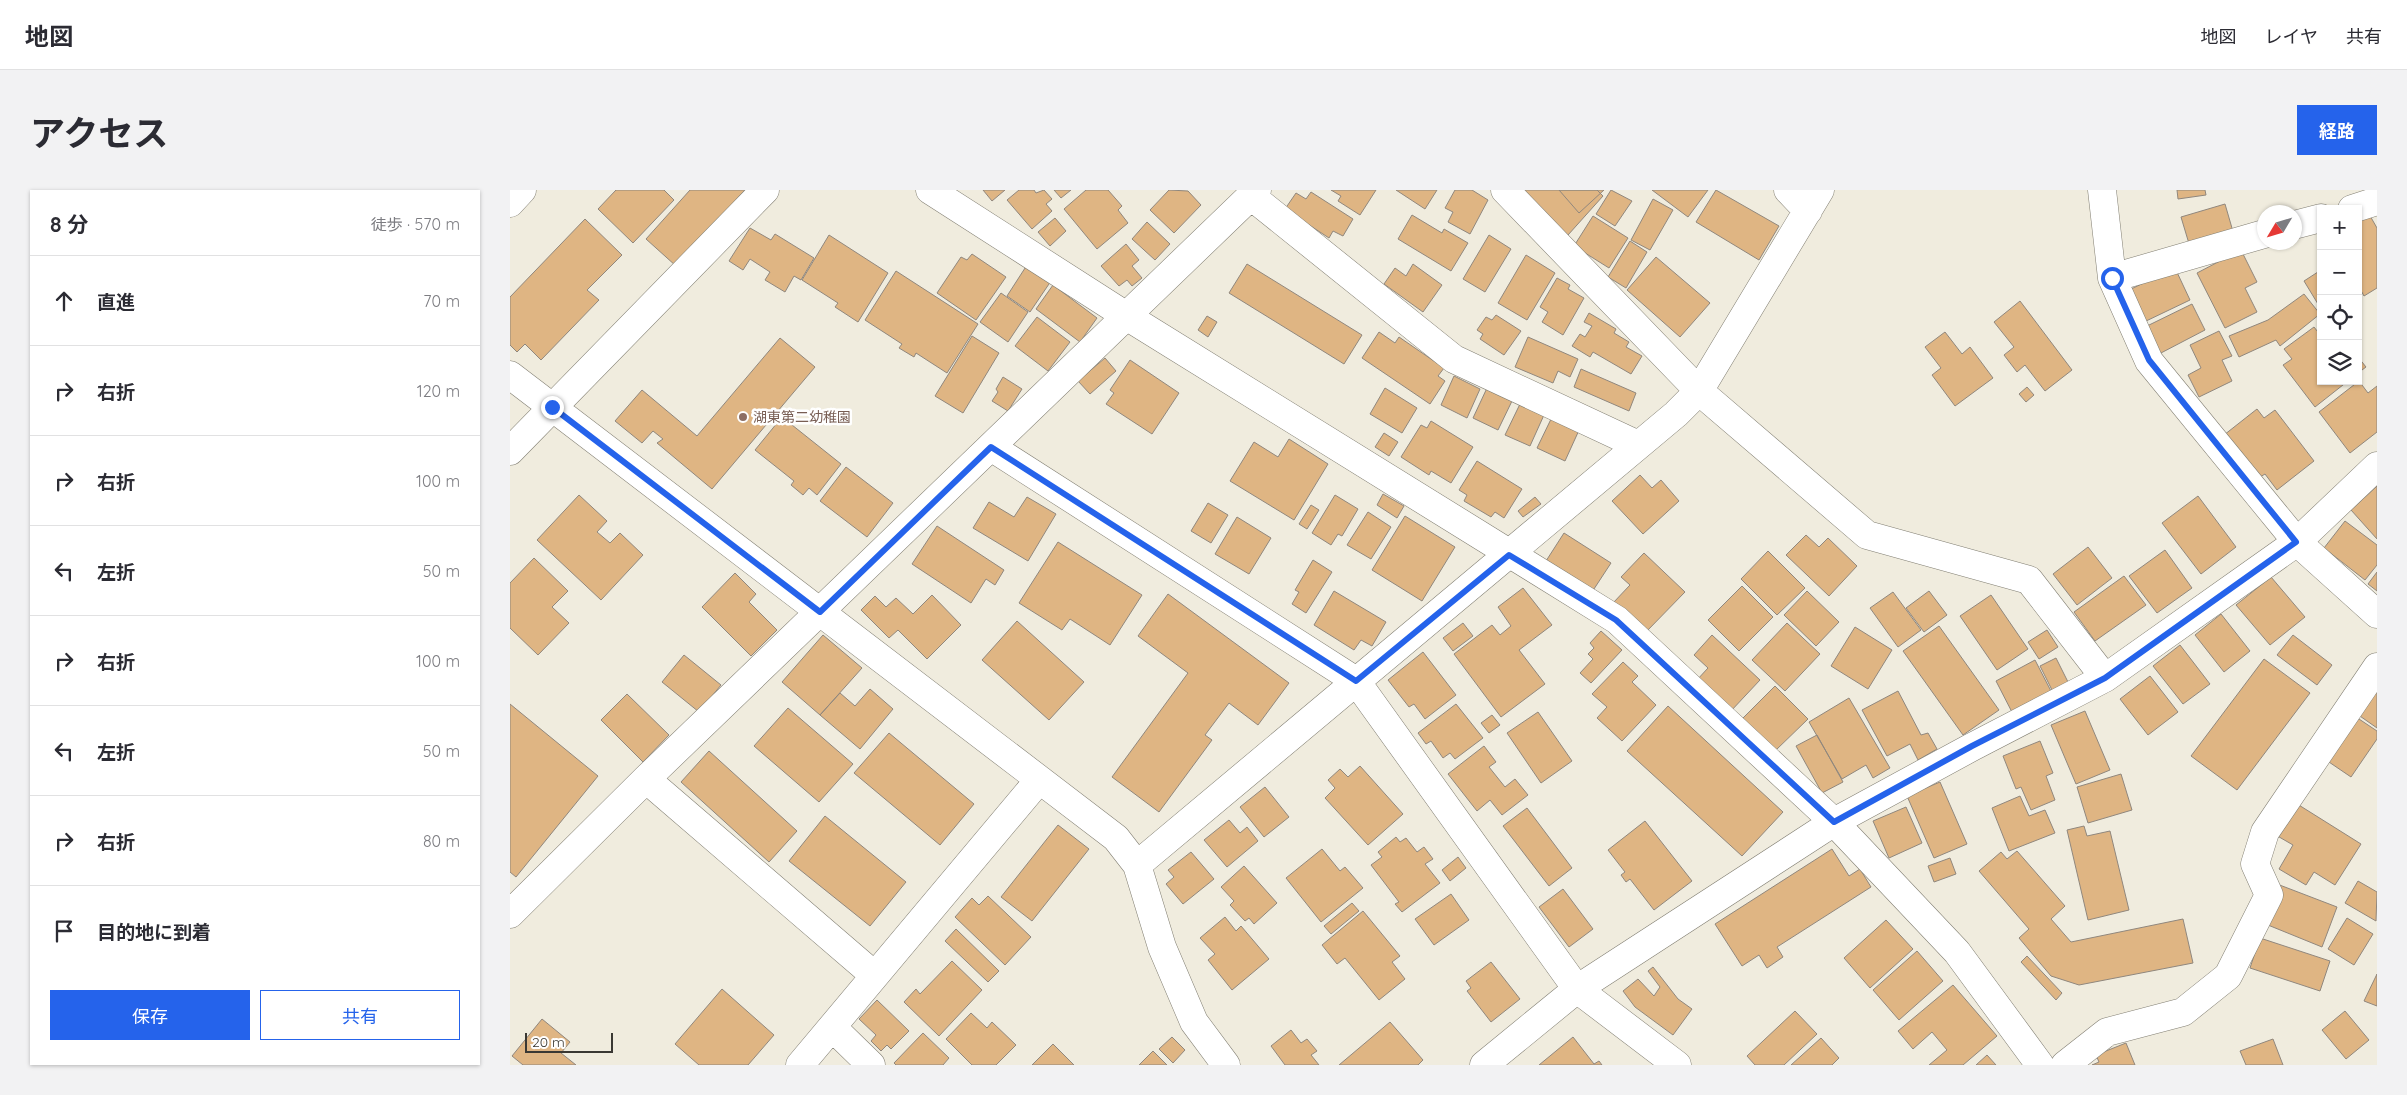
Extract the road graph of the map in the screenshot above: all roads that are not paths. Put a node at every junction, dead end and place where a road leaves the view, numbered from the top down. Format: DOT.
graph roads {
  1 [pos="522,190"];
  2 [pos="764,190"];
  3 [pos="930,190"];
  4 [pos="1505,190"];
  5 [pos="1788,190"];
  6 [pos="2102,190"];
  7 [pos="1254,193"];
  8 [pos="1814,200"];
  9 [pos="2377,201"];
  10 [pos="510,203"];
  11 [pos="2362,206"];
  12 [pos="2317,219"];
  13 [pos="2302,223"];
  14 [pos="2257,236"];
  15 [pos="2112,278"];
  16 [pos="1128,317"];
  17 [pos="510,375"];
  18 [pos="1699,391"];
  19 [pos="552,407"];
  20 [pos="1638,445"];
  21 [pos="991,447"];
  22 [pos="510,450"];
  23 [pos="2377,466"];
  24 [pos="2296,542"];
  25 [pos="1509,555"];
  26 [pos="820,612"];
  27 [pos="2377,614"];
  28 [pos="2377,667"];
  29 [pos="2105,678"];
  30 [pos="1356,681"];
  31 [pos="646,779"];
  32 [pos="1039,780"];
  33 [pos="1834,822"];
  34 [pos="1137,864"];
  35 [pos="510,914"];
  36 [pos="874,975"];
  37 [pos="1577,989"];
  38 [pos="832,1027"];
  39 [pos="800,1065"];
  40 [pos="871,1065"];
  41 [pos="1226,1065"];
  42 [pos="1484,1065"];
  43 [pos="1677,1065"];
  44 [pos="2040,1065"];
  45 [pos="2065,1065"];
  1 -- 10 [label="street"];
  2 -- 19 [label="street"];
  3 -- 16 [label="street"];
  4 -- 18 [label="street"];
  5 -- 8 [label="street"];
  6 -- 15 [label="street"];
  7 -- 16 [label="street"];
  7 -- 20 [label="street"];
  8 -- 18 [label="street"];
  9 -- 11 [label="street"];
  12 -- 13 [label="street"];
  14 -- 15 [label="street"];
  15 -- 24 [label="street"];
  16 -- 21 [label="street"];
  16 -- 25 [label="street"];
  17 -- 19 [label="street"];
  18 -- 20 [label="street"];
  18 -- 29 [label="street"];
  19 -- 22 [label="street"];
  19 -- 26 [label="street"];
  20 -- 25 [label="street"];
  21 -- 26 [label="street"];
  21 -- 30 [label="street"];
  23 -- 24 [label="street"];
  24 -- 27 [label="street"];
  24 -- 29 [label="street"];
  25 -- 30 [label="street"];
  25 -- 33 [label="street"];
  26 -- 31 [label="street"];
  26 -- 32 [label="street"];
  28 -- 45 [label="street"];
  29 -- 33 [label="street"];
  30 -- 34 [label="street"];
  30 -- 37 [label="street"];
  31 -- 35 [label="street"];
  31 -- 36 [label="street"];
  32 -- 34 [label="street"];
  32 -- 36 [label="street"];
  33 -- 37 [label="street"];
  33 -- 44 [label="street"];
  34 -- 41 [label="street"];
  36 -- 38 [label="street"];
  37 -- 42 [label="street"];
  37 -- 43 [label="street"];
  38 -- 39 [label="street"];
  38 -- 40 [label="street"];
}
